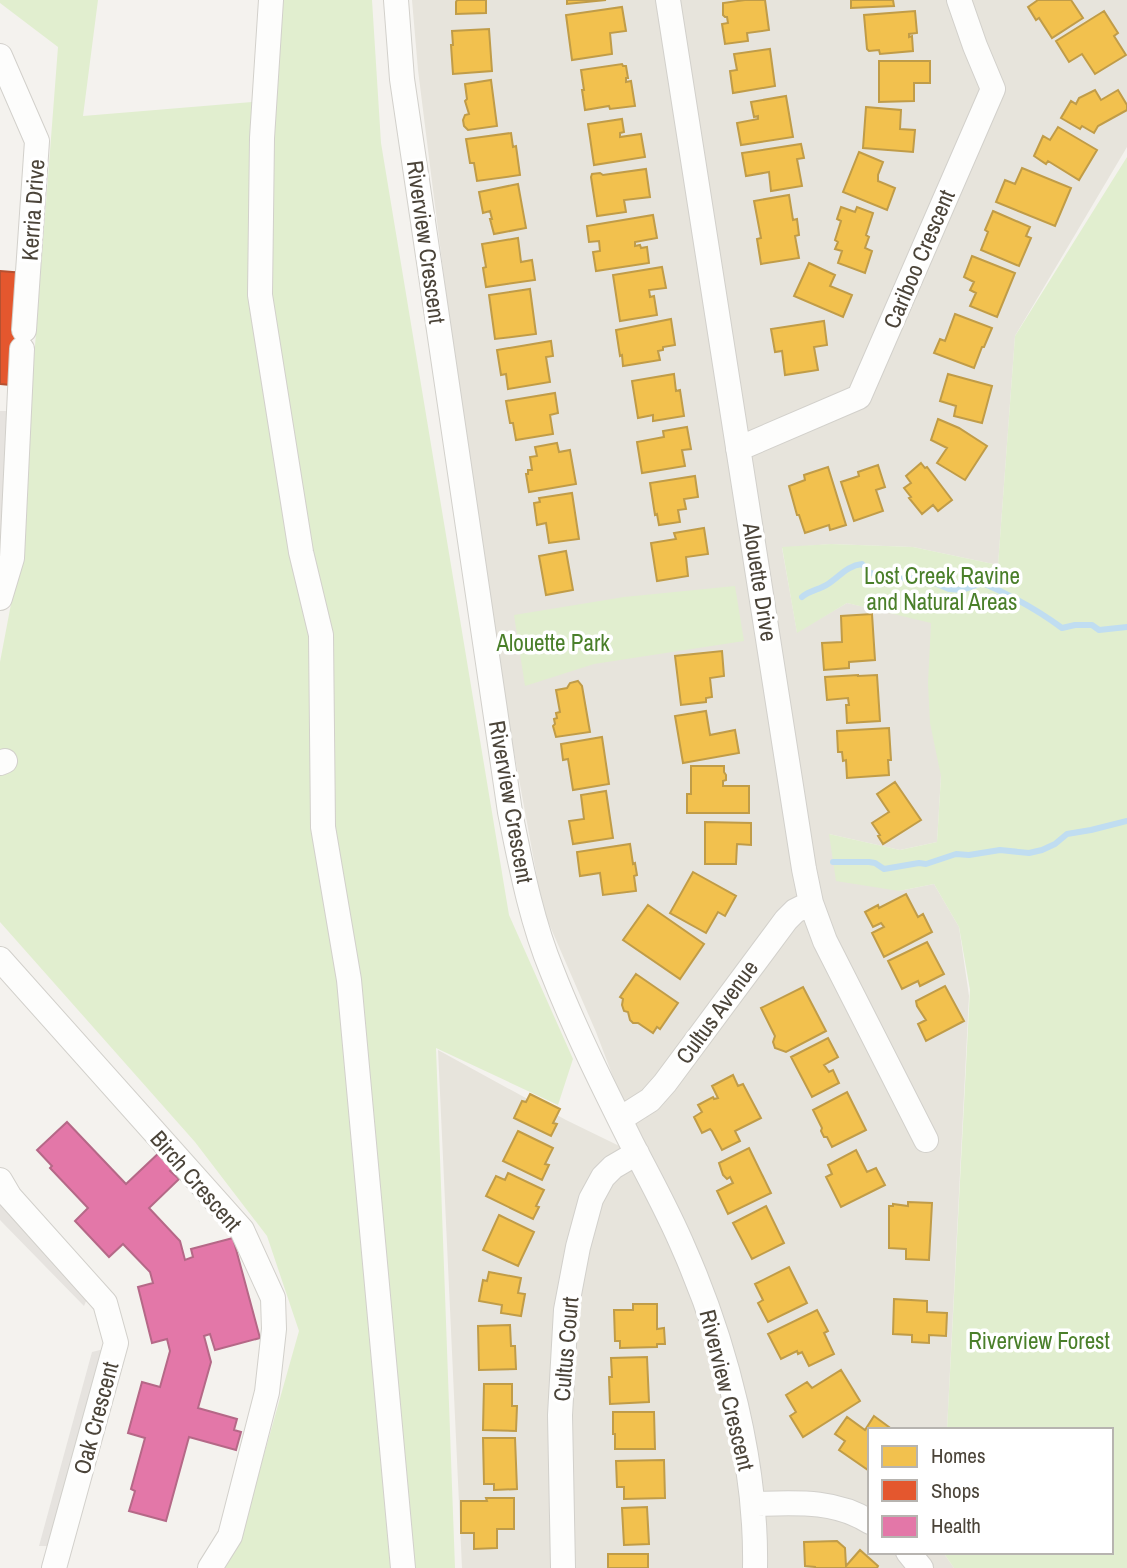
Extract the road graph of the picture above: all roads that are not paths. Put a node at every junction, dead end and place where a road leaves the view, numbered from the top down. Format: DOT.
graph roads {
  1 [pos="271,0"];
  2 [pos="396,0"];
  3 [pos="668,0"];
  4 [pos="959,0"];
  5 [pos="0,56"];
  6 [pos="9,394"];
  7 [pos="738,449"];
  8 [pos="0,598"];
  9 [pos="811,903"];
  10 [pos="0,959"];
  11 [pos="620,1119"];
  12 [pos="926,1140"];
  13 [pos="637,1153"];
  14 [pos="0,1180"];
  15 [pos="752,1504"];
  16 [pos="868,1521"];
  17 [pos="910,1554"];
  18 [pos="54,1568"];
  19 [pos="210,1568"];
  20 [pos="403,1568"];
  21 [pos="563,1568"];
  22 [pos="755,1568"];
  23 [pos="921,1568"];
  1 -- 20 [label="street"];
  2 -- 11 [label="street, Riverview Crescent"];
  3 -- 7 [label="street, Alouette Drive"];
  4 -- 7 [label="street, Cariboo Crescent"];
  5 -- 6 [label="street, Kerria Drive"];
  6 -- 8 [label="street, Kerria Drive"];
  7 -- 9 [label="street, Alouette Drive"];
  9 -- 11 [label="street, Cultus Avenue"];
  9 -- 12 [label="street, Alouette Drive"];
  10 -- 19 [label="street, Birch Crescent"];
  11 -- 13 [label="street, Riverview Crescent"];
  13 -- 15 [label="street, Riverview Crescent"];
  13 -- 21 [label="street, Cultus Court"];
  14 -- 18 [label="street, Oak Crescent"];
  15 -- 16 [label="street"];
  15 -- 22 [label="street, Riverview Crescent"];
  17 -- 23 [label="street"];
}
